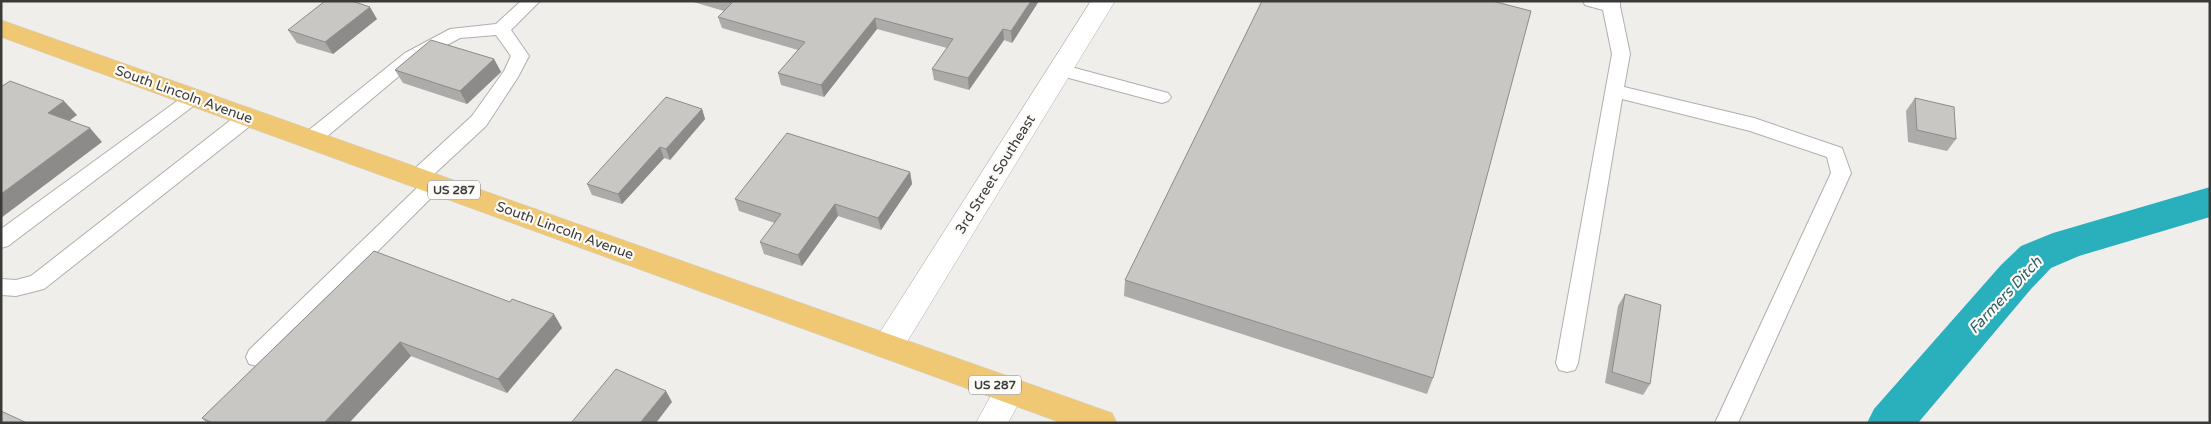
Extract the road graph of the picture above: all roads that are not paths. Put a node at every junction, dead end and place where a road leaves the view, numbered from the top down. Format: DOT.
graph roads {
  1 [pos="532,1"];
  2 [pos="1103,1"];
  3 [pos="1591,1"];
  4 [pos="1612,4"];
  5 [pos="1,28"];
  6 [pos="501,29"];
  7 [pos="1060,70"];
  8 [pos="1614,91"];
  9 [pos="194,97"];
  10 [pos="1162,97"];
  11 [pos="248,117"];
  12 [pos="310,139"];
  13 [pos="426,180"];
  14 [pos="1,240"];
  15 [pos="1,287"];
  16 [pos="888,346"];
  17 [pos="257,357"];
  18 [pos="1567,363"];
  19 [pos="1010,390"];
  20 [pos="992,423"];
  21 [pos="1101,423"];
  22 [pos="1726,423"];
  1 -- 6 [label="lane"];
  2 -- 7 [label="street, 3rd Street Southeast"];
  3 -- 4 [label="lane"];
  4 -- 8 [label="lane"];
  5 -- 9 [label="highway, South Lincoln Avenue / US 287"];
  6 -- 12 [label="lane"];
  6 -- 13 [label="lane"];
  7 -- 10 [label="lane"];
  7 -- 16 [label="street, 3rd Street Southeast"];
  8 -- 18 [label="lane"];
  8 -- 22 [label="lane"];
  9 -- 11 [label="highway, South Lincoln Avenue / US 287"];
  9 -- 14 [label="lane"];
  11 -- 12 [label="highway, South Lincoln Avenue / US 287"];
  11 -- 15 [label="lane"];
  12 -- 13 [label="highway, South Lincoln Avenue / US 287"];
  13 -- 16 [label="highway, South Lincoln Avenue / US 287"];
  13 -- 17 [label="lane"];
  16 -- 19 [label="highway, South Lincoln Avenue / US 287"];
  19 -- 20 [label="street"];
  19 -- 21 [label="highway, South Lincoln Avenue / US 287"];
}
